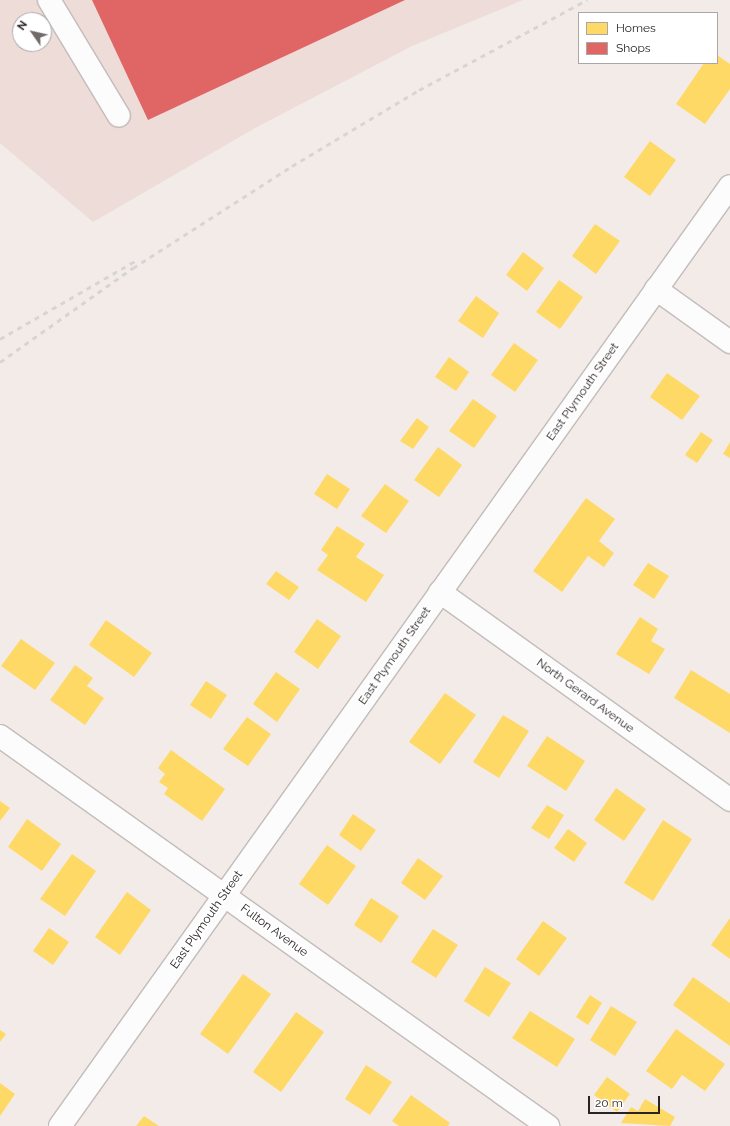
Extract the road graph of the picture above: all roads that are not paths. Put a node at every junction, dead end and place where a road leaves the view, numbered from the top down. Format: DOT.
graph roads {
  1 [pos="49,0"];
  2 [pos="119,116"];
  3 [pos="730,186"];
  4 [pos="656,289"];
  5 [pos="730,342"];
  6 [pos="440,592"];
  7 [pos="0,736"];
  8 [pos="730,800"];
  9 [pos="224,895"];
  10 [pos="60,1126"];
  11 [pos="548,1126"];
  1 -- 2 [label="street"];
  3 -- 4 [label="street, East Plymouth Street"];
  4 -- 5 [label="street"];
  4 -- 6 [label="street, East Plymouth Street"];
  6 -- 8 [label="street, North Gerard Avenue"];
  6 -- 9 [label="street, East Plymouth Street"];
  7 -- 9 [label="street, Fulton Avenue"];
  9 -- 10 [label="street, East Plymouth Street"];
  9 -- 11 [label="street, Fulton Avenue"];
}
